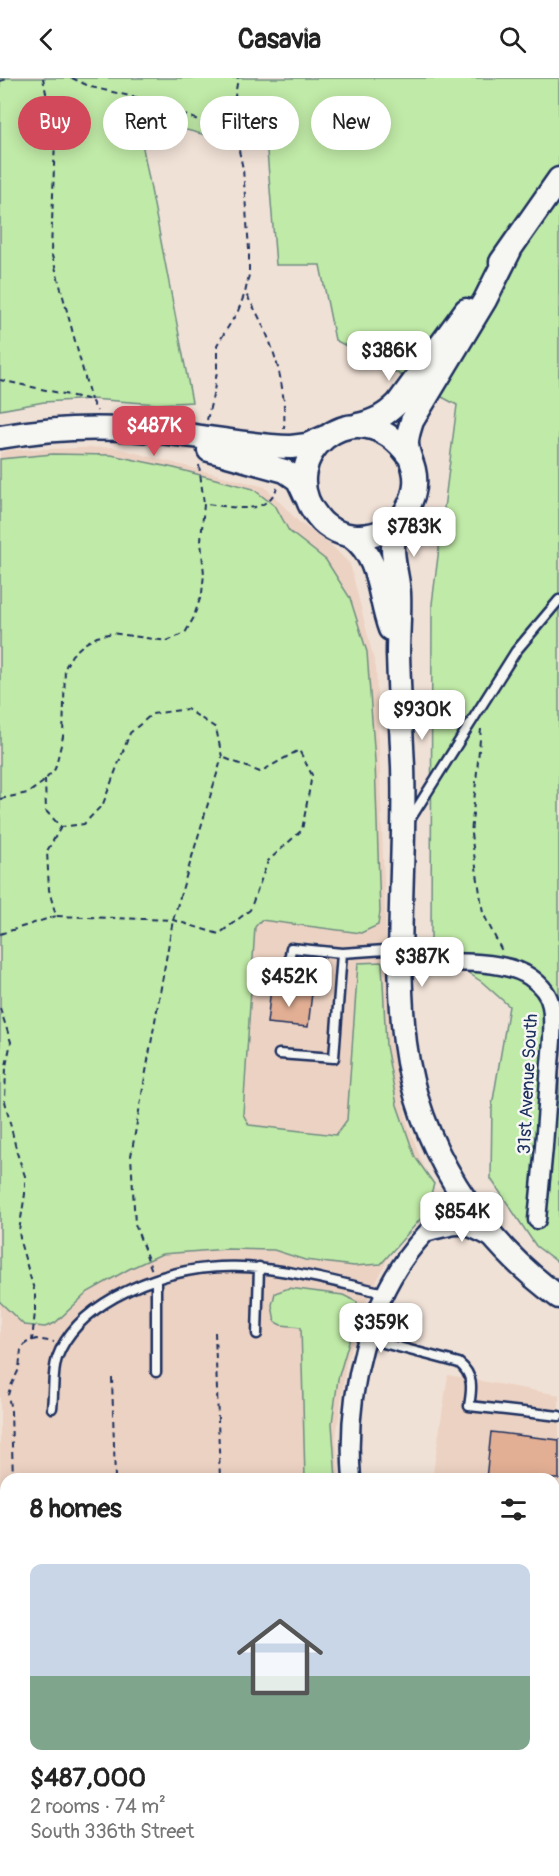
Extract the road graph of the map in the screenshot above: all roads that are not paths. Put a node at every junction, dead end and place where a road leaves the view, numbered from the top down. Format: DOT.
graph roads {
  1 [pos="559,179"];
  2 [pos="510,250"];
  3 [pos="357,426"];
  4 [pos="107,429"];
  5 [pos="326,436"];
  6 [pos="0,437"];
  7 [pos="408,455"];
  8 [pos="305,495"];
  9 [pos="398,522"];
  10 [pos="351,536"];
  11 [pos="559,600"];
  12 [pos="398,651"];
  13 [pos="402,832"];
  14 [pos="342,953"];
  15 [pos="401,956"];
  16 [pos="286,984"];
  17 [pos="279,1054"];
  18 [pos="465,1200"];
  19 [pos="537,1220"];
  20 [pos="425,1234"];
  21 [pos="499,1243"];
  22 [pos="259,1267"];
  23 [pos="156,1279"];
  24 [pos="385,1293"];
  25 [pos="559,1297"];
  26 [pos="257,1335"];
  27 [pos="368,1339"];
  28 [pos="156,1372"];
  29 [pos="52,1408"];
  30 [pos="559,1416"];
  31 [pos="351,1473"];
  1 -- 2 [label="street"];
  2 -- 3 [label="street"];
  2 -- 7 [label="street"];
  3 -- 5 [label="street"];
  3 -- 7 [label="street"];
  4 -- 5 [label="street"];
  4 -- 6 [label="street"];
  4 -- 8 [label="street"];
  5 -- 8 [label="street"];
  7 -- 9 [label="street"];
  8 -- 10 [label="street"];
  9 -- 10 [label="street"];
  9 -- 12 [label="street"];
  10 -- 12 [label="street"];
  11 -- 13 [label="lane"];
  12 -- 13 [label="street"];
  13 -- 15 [label="street"];
  14 -- 15 [label="lane"];
  14 -- 16 [label="lane"];
  14 -- 17 [label="lane"];
  15 -- 18 [label="street"];
  15 -- 19 [label="street, 31st Avenue South"];
  18 -- 20 [label="street"];
  18 -- 21 [label="street"];
  20 -- 21 [label="street"];
  20 -- 24 [label="street"];
  21 -- 25 [label="street"];
  22 -- 23 [label="lane"];
  22 -- 24 [label="lane"];
  22 -- 26 [label="lane"];
  23 -- 28 [label="lane"];
  23 -- 29 [label="lane"];
  24 -- 27 [label="street"];
  27 -- 30 [label="lane"];
  27 -- 31 [label="street"];
}
